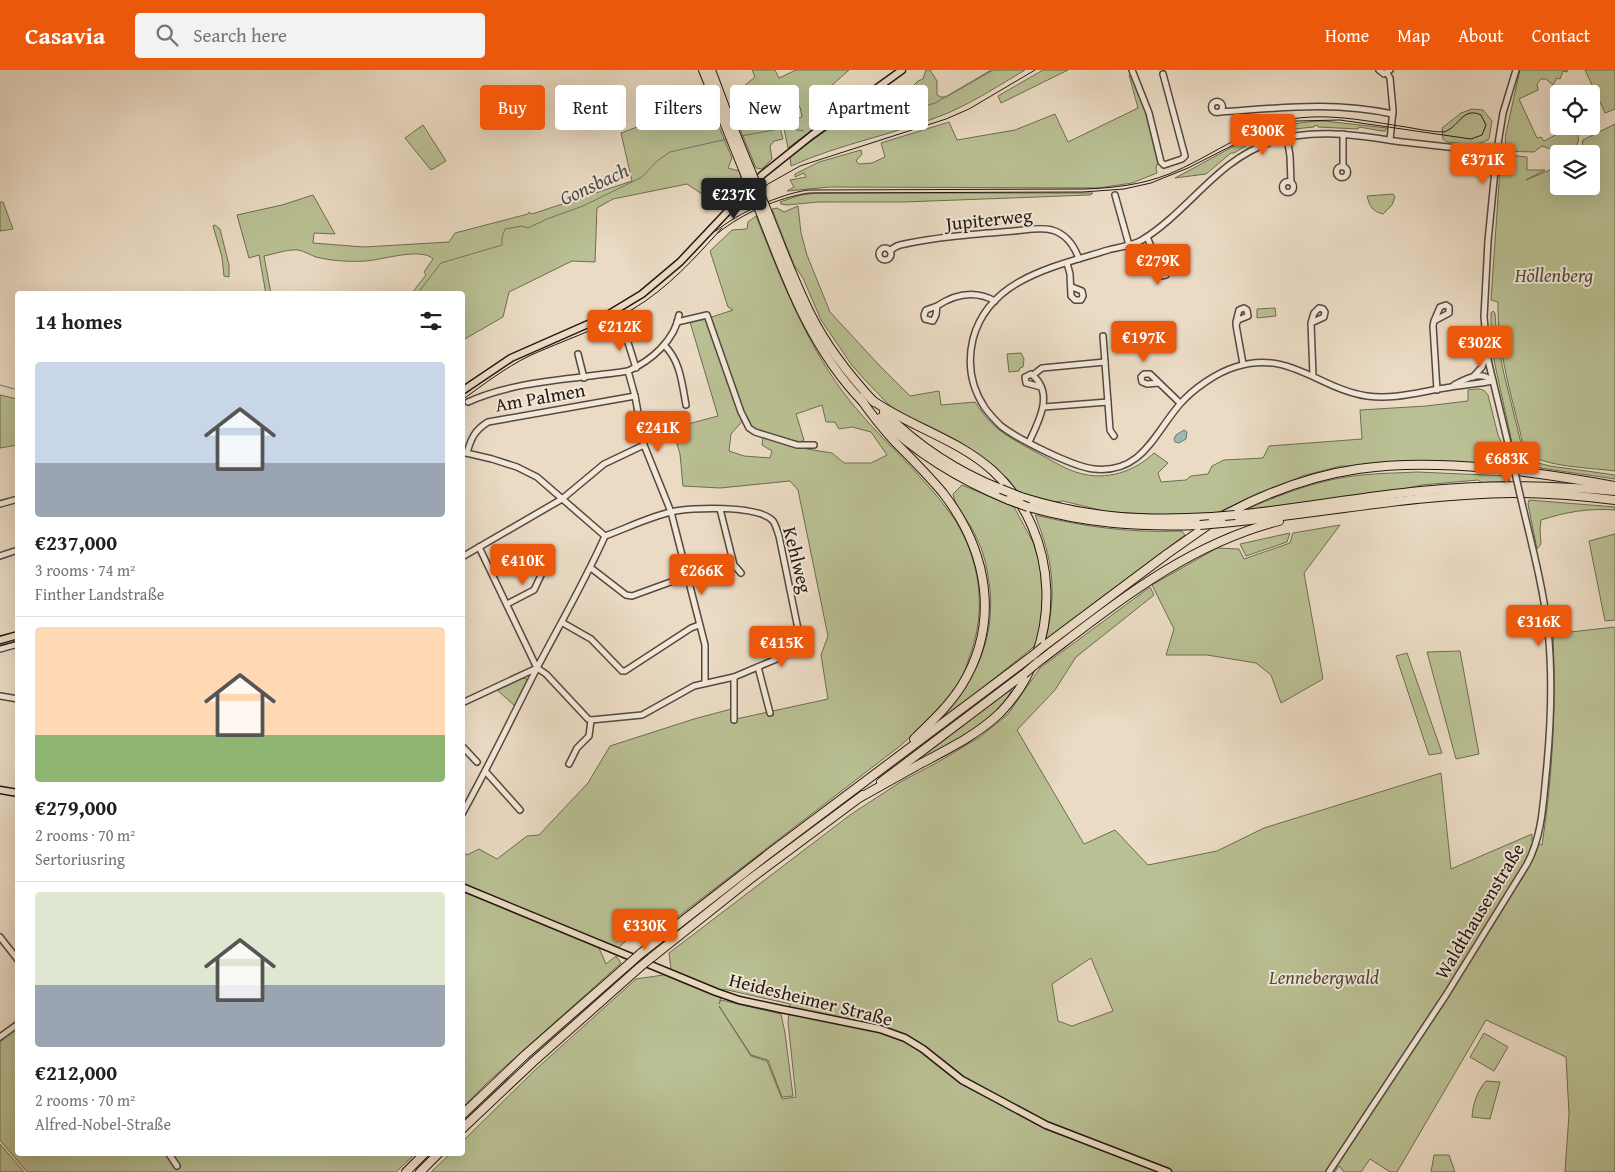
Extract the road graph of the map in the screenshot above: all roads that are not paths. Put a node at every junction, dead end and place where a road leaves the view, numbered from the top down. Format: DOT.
graph roads {
  1 [pos="703,70"];
  2 [pos="711,70"];
  3 [pos="902,70"];
  4 [pos="1132,70"];
  5 [pos="1379,70"];
  6 [pos="1516,70"];
  7 [pos="1389,72"];
  8 [pos="1163,74"];
  9 [pos="723,111"];
  10 [pos="1220,112"];
  11 [pos="1393,114"];
  12 [pos="1343,134"];
  13 [pos="1287,138"];
  14 [pos="1390,140"];
  15 [pos="1497,150"];
  16 [pos="1462,152"];
  17 [pos="1496,159"];
  18 [pos="1344,166"];
  19 [pos="1290,182"];
  20 [pos="1115,195"];
  21 [pos="766,217"];
  22 [pos="1147,237"];
  23 [pos="1129,245"];
  24 [pos="890,251"];
  25 [pos="1079,259"];
  26 [pos="1156,262"];
  27 [pos="1067,263"];
  28 [pos="1072,287"];
  29 [pos="995,301"];
  30 [pos="937,306"];
  31 [pos="679,315"];
  32 [pos="1434,321"];
  33 [pos="678,322"];
  34 [pos="1236,322"];
  35 [pos="1311,323"];
  36 [pos="624,330"];
  37 [pos="1103,336"];
  38 [pos="664,345"];
  39 [pos="1487,351"];
  40 [pos="578,354"];
  41 [pos="1105,362"];
  42 [pos="1243,364"];
  43 [pos="636,368"];
  44 [pos="628,371"];
  45 [pos="1033,375"];
  46 [pos="1313,376"];
  47 [pos="1472,377"];
  48 [pos="584,378"];
  49 [pos="1493,381"];
  50 [pos="1158,382"];
  51 [pos="1041,387"];
  52 [pos="1447,388"];
  53 [pos="465,389"];
  54 [pos="1437,390"];
  55 [pos="635,396"];
  56 [pos="860,398"];
  57 [pos="872,400"];
  58 [pos="468,402"];
  59 [pos="1108,402"];
  60 [pos="1180,403"];
  61 [pos="686,404"];
  62 [pos="1044,407"];
  63 [pos="1114,436"];
  64 [pos="1029,442"];
  65 [pos="814,444"];
  66 [pos="644,445"];
  67 [pos="465,452"];
  68 [pos="1615,486"];
  69 [pos="1615,491"];
  70 [pos="562,499"];
  71 [pos="15,500"];
  72 [pos="1615,500"];
  73 [pos="0,504"];
  74 [pos="720,509"];
  75 [pos="670,512"];
  76 [pos="1320,512"];
  77 [pos="605,536"];
  78 [pos="479,547"];
  79 [pos="15,551"];
  80 [pos="465,555"];
  81 [pos="0,556"];
  82 [pos="591,568"];
  83 [pos="543,571"];
  84 [pos="741,573"];
  85 [pos="687,576"];
  86 [pos="507,604"];
  87 [pos="562,623"];
  88 [pos="699,625"];
  89 [pos="15,637"];
  90 [pos="0,640"];
  91 [pos="15,645"];
  92 [pos="0,649"];
  93 [pos="758,667"];
  94 [pos="537,668"];
  95 [pos="734,677"];
  96 [pos="706,683"];
  97 [pos="0,696"];
  98 [pos="15,698"];
  99 [pos="465,702"];
  100 [pos="770,713"];
  101 [pos="591,720"];
  102 [pos="734,720"];
  103 [pos="465,749"];
  104 [pos="477,762"];
  105 [pos="889,763"];
  106 [pos="569,764"];
  107 [pos="486,772"];
  108 [pos="0,790"];
  109 [pos="15,792"];
  110 [pos="861,797"];
  111 [pos="465,809"];
  112 [pos="520,810"];
  113 [pos="465,888"];
  114 [pos="0,936"];
  115 [pos="15,956"];
  116 [pos="15,1026"];
  117 [pos="0,1038"];
  118 [pos="465,1111"];
  119 [pos="465,1126"];
  120 [pos="170,1156"];
  121 [pos="422,1156"];
  122 [pos="436,1156"];
  123 [pos="177,1166"];
  124 [pos="406,1172"];
  125 [pos="420,1172"];
  126 [pos="1168,1172"];
  127 [pos="1329,1172"];
  1 -- 9 [label="highway"];
  2 -- 9 [label="highway"];
  3 -- 53 [label="main road"];
  4 -- 8 [label="street"];
  5 -- 7 [label="street"];
  6 -- 15 [label="street, Waldthausenstraße"];
  7 -- 11 [label="street"];
  9 -- 21 [label="highway, bridge"];
  10 -- 11 [label="street"];
  11 -- 14 [label="street"];
  12 -- 13 [label="street"];
  12 -- 14 [label="street"];
  12 -- 18 [label="street"];
  13 -- 19 [label="street"];
  13 -- 22 [label="street"];
  14 -- 16 [label="street"];
  15 -- 16 [label="street"];
  15 -- 17 [label="street, Waldthausenstraße"];
  16 -- 17 [label="street"];
  17 -- 39 [label="street, Waldthausenstraße"];
  20 -- 23 [label="street"];
  21 -- 56 [label="highway"];
  21 -- 57 [label="highway"];
  22 -- 23 [label="street"];
  22 -- 26 [label="street"];
  23 -- 25 [label="street"];
  24 -- 25 [label="street, Jupiterweg"];
  25 -- 27 [label="street"];
  27 -- 28 [label="street"];
  27 -- 29 [label="street"];
  29 -- 30 [label="street"];
  29 -- 64 [label="street"];
  31 -- 33 [label="street"];
  32 -- 54 [label="street"];
  33 -- 38 [label="street"];
  33 -- 65 [label="street"];
  34 -- 42 [label="street"];
  35 -- 46 [label="street"];
  36 -- 43 [label="street"];
  37 -- 41 [label="street"];
  38 -- 43 [label="street"];
  38 -- 61 [label="street"];
  39 -- 47 [label="street"];
  39 -- 49 [label="street, Waldthausenstraße"];
  40 -- 48 [label="street"];
  41 -- 45 [label="street"];
  41 -- 59 [label="street"];
  42 -- 46 [label="street"];
  42 -- 60 [label="street"];
  43 -- 44 [label="street"];
  44 -- 48 [label="street"];
  44 -- 55 [label="street"];
  45 -- 51 [label="street"];
  45 -- 51 [label="street"];
  46 -- 54 [label="street"];
  47 -- 49 [label="street"];
  47 -- 52 [label="street"];
  48 -- 58 [label="street"];
  49 -- 52 [label="street"];
  49 -- 127 [label="street, Waldthausenstraße, bridge"];
  50 -- 60 [label="street"];
  51 -- 62 [label="street"];
  52 -- 54 [label="street"];
  55 -- 66 [label="street"];
  55 -- 67 [label="street, Am Palmen"];
  56 -- 76 [label="highway, bridge"];
  56 -- 105 [label="highway"];
  57 -- 69 [label="highway, bridge"];
  57 -- 110 [label="highway"];
  59 -- 62 [label="street"];
  59 -- 63 [label="street"];
  60 -- 64 [label="street"];
  62 -- 64 [label="street"];
  66 -- 70 [label="street"];
  66 -- 75 [label="street"];
  67 -- 70 [label="street"];
  68 -- 105 [label="highway, bridge"];
  70 -- 77 [label="street"];
  70 -- 78 [label="street"];
  71 -- 73 [label="street"];
  72 -- 76 [label="highway"];
  74 -- 75 [label="street, Kehlweg"];
  74 -- 84 [label="street"];
  74 -- 93 [label="street, Kehlweg"];
  75 -- 77 [label="street, Kehlweg"];
  75 -- 85 [label="street"];
  76 -- 110 [label="highway, bridge"];
  77 -- 82 [label="street"];
  78 -- 80 [label="street"];
  78 -- 86 [label="street"];
  79 -- 81 [label="street"];
  82 -- 85 [label="street"];
  82 -- 87 [label="street"];
  83 -- 86 [label="street"];
  85 -- 88 [label="street"];
  86 -- 94 [label="street"];
  87 -- 88 [label="street"];
  87 -- 94 [label="street"];
  88 -- 96 [label="street"];
  89 -- 90 [label="main road"];
  91 -- 92 [label="street"];
  93 -- 95 [label="street, Kehlweg"];
  93 -- 100 [label="street"];
  94 -- 99 [label="street"];
  94 -- 101 [label="street"];
  94 -- 107 [label="street"];
  95 -- 96 [label="street, Kehlweg"];
  95 -- 102 [label="street"];
  96 -- 101 [label="street, Kehlweg"];
  97 -- 98 [label="street"];
  101 -- 106 [label="street"];
  103 -- 104 [label="street"];
  105 -- 118 [label="highway, bridge"];
  107 -- 111 [label="street"];
  107 -- 112 [label="street"];
  108 -- 109 [label="main road"];
  110 -- 119 [label="highway, bridge"];
  113 -- 126 [label="main road, Heidesheimer Straße"];
  114 -- 115 [label="street"];
  116 -- 117 [label="street"];
  120 -- 123 [label="street"];
  121 -- 124 [label="highway"];
  122 -- 125 [label="highway"];
}
